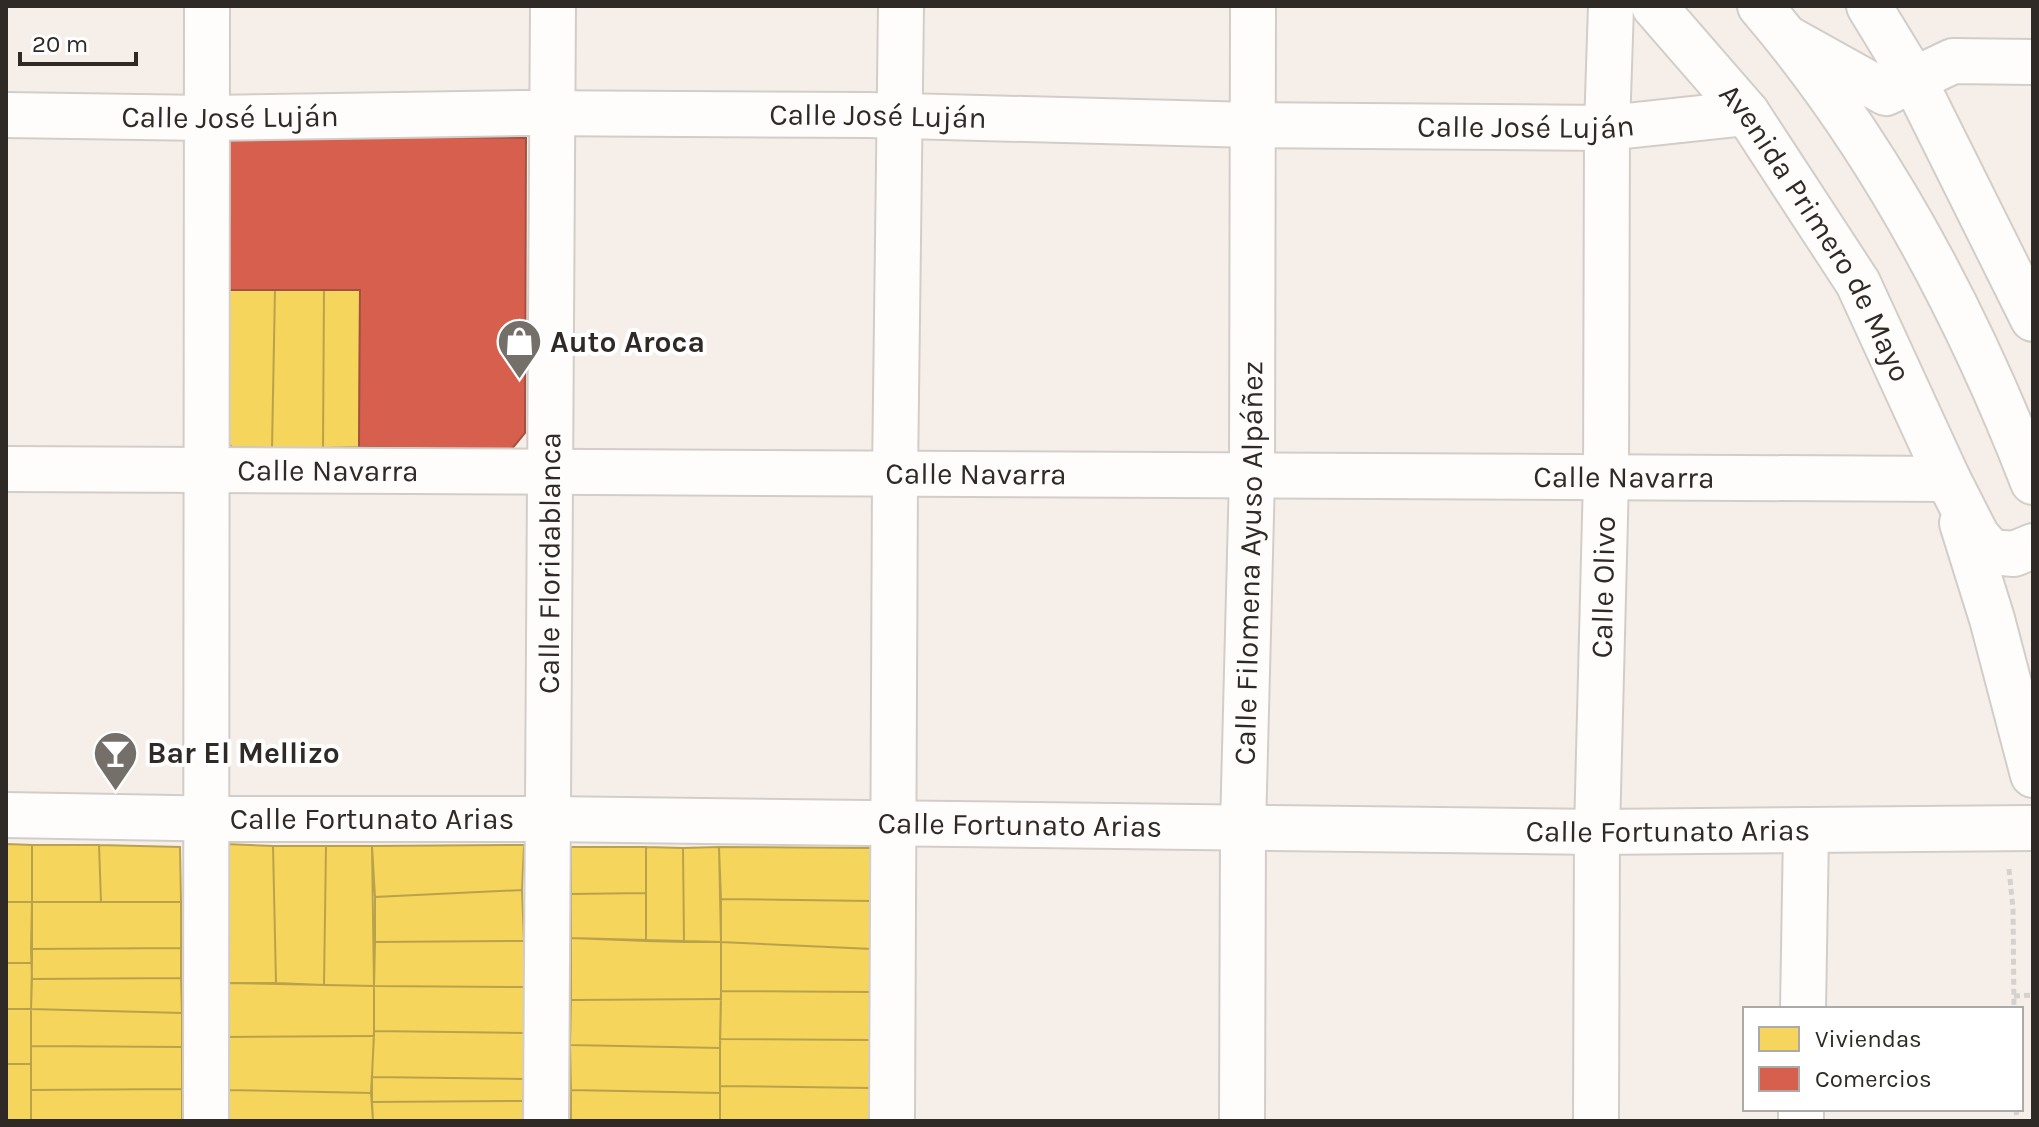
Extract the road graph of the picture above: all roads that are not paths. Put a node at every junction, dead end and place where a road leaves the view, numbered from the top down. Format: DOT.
graph roads {
  1 [pos="207,6"];
  2 [pos="553,6"];
  3 [pos="901,6"];
  4 [pos="1253,6"];
  5 [pos="1611,6"];
  6 [pos="1654,6"];
  7 [pos="1760,6"];
  8 [pos="1869,6"];
  9 [pos="1789,39"];
  10 [pos="2033,62"];
  11 [pos="1914,80"];
  12 [pos="552,113"];
  13 [pos="1747,113"];
  14 [pos="6,115"];
  15 [pos="900,115"];
  16 [pos="207,118"];
  17 [pos="1253,125"];
  18 [pos="1607,128"];
  19 [pos="2033,319"];
  20 [pos="6,469"];
  21 [pos="551,471"];
  22 [pos="208,472"];
  23 [pos="895,475"];
  24 [pos="1252,476"];
  25 [pos="1606,478"];
  26 [pos="1948,479"];
  27 [pos="2033,482"];
  28 [pos="2033,546"];
  29 [pos="2033,775"];
  30 [pos="6,815"];
  31 [pos="205,819"];
  32 [pos="547,819"];
  33 [pos="895,823"];
  34 [pos="1243,828"];
  35 [pos="2033,828"];
  36 [pos="1597,832"];
  37 [pos="1806,832"];
  38 [pos="1803,1007"];
  39 [pos="206,1121"];
  40 [pos="546,1121"];
  41 [pos="892,1121"];
  42 [pos="1242,1121"];
  43 [pos="1596,1121"];
  1 -- 16 [label="street"];
  2 -- 12 [label="street, Calle Floridablanca"];
  3 -- 15 [label="street"];
  4 -- 17 [label="street, Calle Filomena Ayuso Alpáñez"];
  5 -- 18 [label="street, Calle Olivo"];
  6 -- 13 [label="street, Avenida Primero de Mayo"];
  7 -- 9 [label="street"];
  8 -- 11 [label="street"];
  9 -- 11 [label="street"];
  9 -- 27 [label="street"];
  10 -- 11 [label="street"];
  11 -- 19 [label="street"];
  12 -- 15 [label="street, Calle José Luján"];
  12 -- 16 [label="street, Calle José Luján"];
  12 -- 21 [label="street, Calle Floridablanca"];
  13 -- 18 [label="street, Calle José Luján"];
  13 -- 26 [label="street, Avenida Primero de Mayo"];
  14 -- 16 [label="street, Calle José Luján"];
  15 -- 17 [label="street, Calle José Luján"];
  15 -- 23 [label="street"];
  16 -- 22 [label="street"];
  17 -- 18 [label="street, Calle José Luján"];
  17 -- 24 [label="street, Calle Filomena Ayuso Alpáñez"];
  18 -- 25 [label="street, Calle Olivo"];
  20 -- 22 [label="street, Calle Navarra"];
  21 -- 22 [label="street, Calle Navarra"];
  21 -- 23 [label="street, Calle Navarra"];
  21 -- 32 [label="street, Calle Floridablanca"];
  22 -- 31 [label="street"];
  23 -- 24 [label="street, Calle Navarra"];
  23 -- 33 [label="street"];
  24 -- 25 [label="street, Calle Navarra"];
  24 -- 34 [label="street, Calle Filomena Ayuso Alpáñez"];
  25 -- 26 [label="street, Calle Navarra"];
  25 -- 36 [label="street, Calle Olivo"];
  26 -- 28 [label="street, Avenida Primero de Mayo"];
  26 -- 29 [label="street, Avenida Primero de Mayo"];
  30 -- 31 [label="street, Calle Fortunato Arias"];
  31 -- 32 [label="street, Calle Fortunato Arias"];
  31 -- 39 [label="street"];
  32 -- 33 [label="street, Calle Fortunato Arias"];
  32 -- 40 [label="street, Calle Floridablanca"];
  33 -- 34 [label="street, Calle Fortunato Arias"];
  33 -- 41 [label="street"];
  34 -- 36 [label="street, Calle Fortunato Arias"];
  34 -- 42 [label="street, Calle Filomena Ayuso Alpáñez"];
  35 -- 37 [label="street, Calle Fortunato Arias"];
  36 -- 37 [label="street, Calle Fortunato Arias"];
  36 -- 43 [label="street, Calle Olivo"];
  37 -- 38 [label="street"];
}
